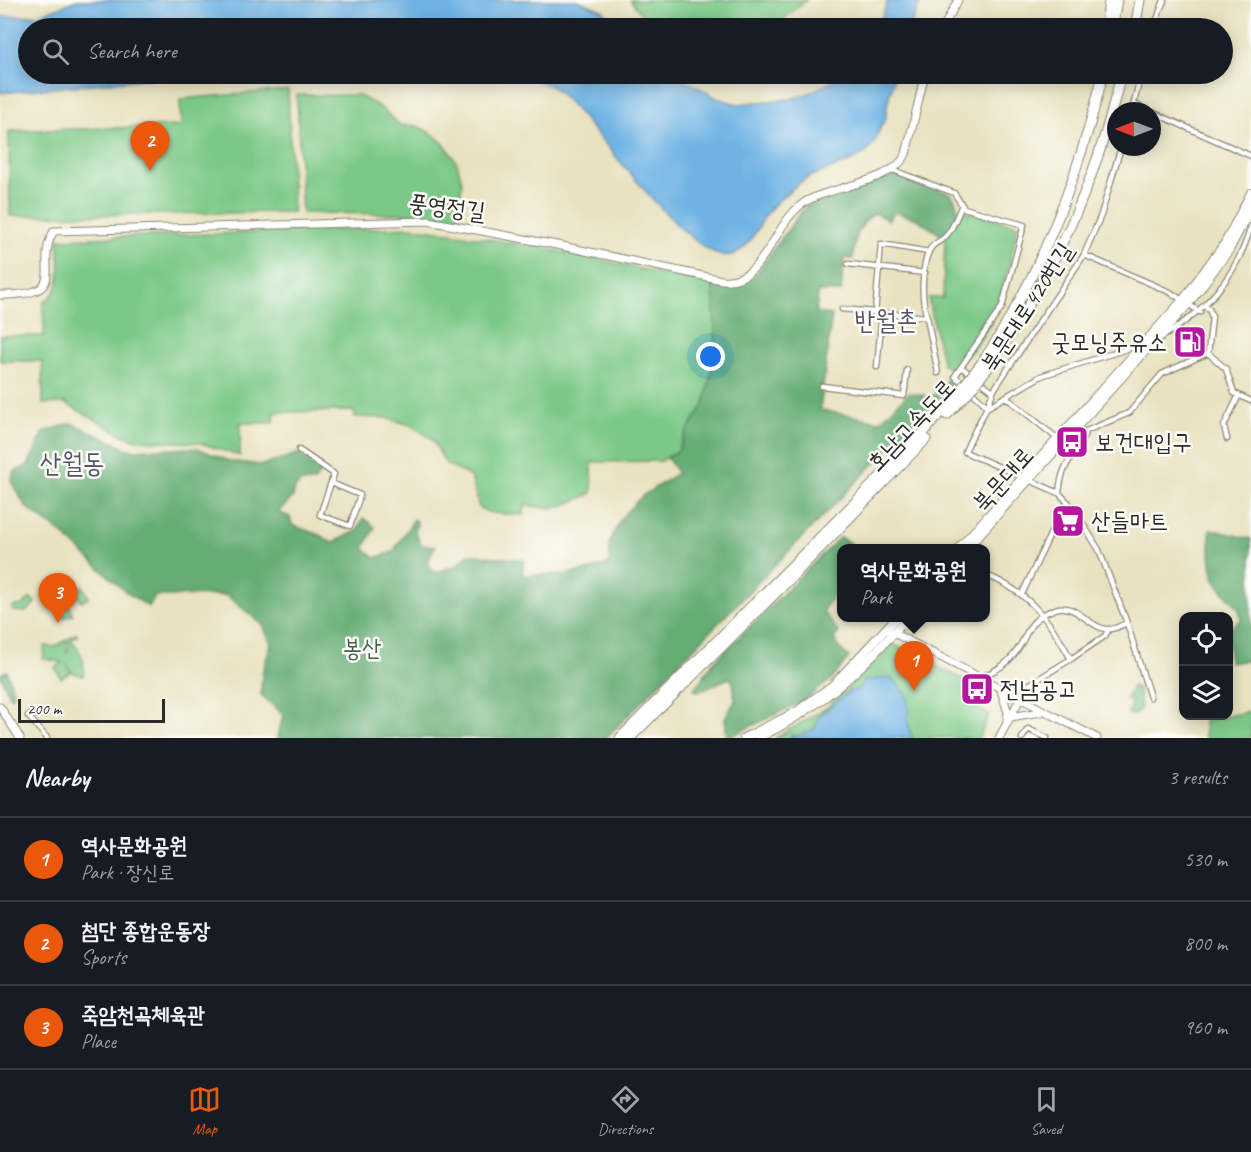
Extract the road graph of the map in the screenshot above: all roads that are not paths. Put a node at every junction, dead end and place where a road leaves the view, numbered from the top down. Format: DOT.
graph roads {
  1 [pos="958,0"];
  2 [pos="1109,0"];
  3 [pos="1116,0"];
  4 [pos="1133,0"];
  5 [pos="1140,0"];
  6 [pos="1164,0"];
  7 [pos="948,18"];
  8 [pos="1107,18"];
  9 [pos="1114,18"];
  10 [pos="1130,18"];
  11 [pos="1137,18"];
  12 [pos="1158,18"];
  13 [pos="923,84"];
  14 [pos="1098,84"];
  15 [pos="1121,84"];
  16 [pos="1122,84"];
  17 [pos="1139,84"];
  18 [pos="1118,102"];
  19 [pos="1134,102"];
  20 [pos="1161,117"];
  21 [pos="1107,137"];
  22 [pos="1118,156"];
  23 [pos="1251,156"];
  24 [pos="1096,168"];
  25 [pos="890,169"];
  26 [pos="1251,193"];
  27 [pos="961,207"];
  28 [pos="1251,208"];
  29 [pos="1251,226"];
  30 [pos="929,252"];
  31 [pos="1084,255"];
  32 [pos="848,264"];
  33 [pos="877,267"];
  34 [pos="925,273"];
  35 [pos="0,295"];
  36 [pos="1186,302"];
  37 [pos="1205,306"];
  38 [pos="842,309"];
  39 [pos="1200,312"];
  40 [pos="875,313"];
  41 [pos="882,314"];
  42 [pos="927,317"];
  43 [pos="1151,344"];
  44 [pos="1142,345"];
  45 [pos="1208,353"];
  46 [pos="984,366"];
  47 [pos="877,367"];
  48 [pos="962,367"];
  49 [pos="907,370"];
  50 [pos="938,373"];
  51 [pos="822,386"];
  52 [pos="993,391"];
  53 [pos="963,392"];
  54 [pos="1238,396"];
  55 [pos="1006,398"];
  56 [pos="1251,401"];
  57 [pos="988,407"];
  58 [pos="1058,439"];
  59 [pos="1227,439"];
  60 [pos="299,450"];
  61 [pos="1025,479"];
  62 [pos="330,483"];
  63 [pos="1059,493"];
  64 [pos="1068,502"];
  65 [pos="964,544"];
  66 [pos="971,544"];
  67 [pos="990,577"];
  68 [pos="1022,594"];
  69 [pos="1044,615"];
  70 [pos="894,622"];
  71 [pos="902,622"];
  72 [pos="1127,622"];
  73 [pos="1109,630"];
  74 [pos="890,631"];
  75 [pos="1071,658"];
  76 [pos="979,678"];
  77 [pos="1001,690"];
  78 [pos="1150,698"];
  79 [pos="1020,699"];
  80 [pos="0,707"];
  81 [pos="1046,712"];
  82 [pos="28,716"];
  83 [pos="1010,717"];
  84 [pos="1006,725"];
  85 [pos="20,738"];
  86 [pos="47,738"];
  87 [pos="620,738"];
  88 [pos="630,738"];
  89 [pos="744,738"];
  90 [pos="758,738"];
  91 [pos="999,738"];
  92 [pos="1022,738"];
  93 [pos="1047,738"];
  94 [pos="1098,738"];
  1 -- 7 [label="street"];
  2 -- 8 [label="highway"];
  3 -- 9 [label="highway"];
  4 -- 10 [label="highway"];
  5 -- 11 [label="highway"];
  6 -- 12 [label="street"];
  13 -- 25 [label="street, 풍영정길"];
  14 -- 46 [label="highway, 호남고속도로"];
  15 -- 24 [label="highway, 호남고속도로"];
  16 -- 18 [label="highway"];
  17 -- 19 [label="street"];
  20 -- 23 [label="street"];
  21 -- 24 [label="highway"];
  22 -- 31 [label="street, 북문대로420번길"];
  24 -- 46 [label="highway, 호남고속도로"];
  25 -- 27 [label="street"];
  25 -- 35 [label="street, 풍영정길"];
  26 -- 36 [label="main road, 북문대로"];
  27 -- 30 [label="street"];
  27 -- 48 [label="street"];
  28 -- 36 [label="main road, 북문대로"];
  29 -- 37 [label="street"];
  30 -- 33 [label="street"];
  30 -- 34 [label="street"];
  31 -- 36 [label="street"];
  31 -- 52 [label="street, 북문대로420번길"];
  32 -- 33 [label="street"];
  33 -- 34 [label="street"];
  33 -- 40 [label="street"];
  34 -- 42 [label="street"];
  36 -- 39 [label="street"];
  36 -- 43 [label="main road, 북문대로"];
  36 -- 44 [label="main road, 북문대로"];
  37 -- 39 [label="street"];
  37 -- 45 [label="street"];
  38 -- 40 [label="street"];
  39 -- 43 [label="street"];
  40 -- 41 [label="street"];
  41 -- 42 [label="street"];
  41 -- 47 [label="street"];
  42 -- 50 [label="street"];
  43 -- 61 [label="main road, 북문대로"];
  44 -- 55 [label="street"];
  44 -- 58 [label="main road, 북문대로"];
  45 -- 54 [label="street"];
  45 -- 63 [label="street"];
  46 -- 53 [label="highway, 호남고속도로, bridge"];
  48 -- 52 [label="street"];
  48 -- 57 [label="street"];
  49 -- 51 [label="street"];
  52 -- 57 [label="street, 북문대로420번길"];
  53 -- 87 [label="highway, 호남고속도로"];
  53 -- 88 [label="highway, 호남고속도로"];
  54 -- 56 [label="street"];
  54 -- 59 [label="street"];
  55 -- 57 [label="street"];
  55 -- 58 [label="street"];
  57 -- 61 [label="street, 북문대로420번길"];
  58 -- 61 [label="main road, 북문대로"];
  60 -- 62 [label="street"];
  61 -- 63 [label="street"];
  61 -- 65 [label="main road, 북문대로"];
  61 -- 66 [label="main road, 북문대로"];
  62 -- 62 [label="street"];
  63 -- 64 [label="street"];
  64 -- 68 [label="street"];
  64 -- 72 [label="street"];
  67 -- 68 [label="street"];
  68 -- 69 [label="street"];
  69 -- 73 [label="street"];
  69 -- 75 [label="street"];
  69 -- 76 [label="street"];
  70 -- 74 [label="main road"];
  71 -- 74 [label="main road"];
  72 -- 73 [label="street"];
  72 -- 78 [label="street"];
  73 -- 75 [label="street"];
  74 -- 76 [label="street"];
  74 -- 89 [label="main road"];
  74 -- 90 [label="main road"];
  75 -- 79 [label="street"];
  76 -- 77 [label="street"];
  77 -- 79 [label="street"];
  77 -- 84 [label="street"];
  79 -- 81 [label="street"];
  79 -- 83 [label="street"];
  80 -- 85 [label="street"];
  81 -- 83 [label="street"];
  81 -- 94 [label="street"];
  82 -- 86 [label="street"];
  83 -- 84 [label="street"];
  84 -- 91 [label="street"];
  92 -- 93 [label="street"];
}
